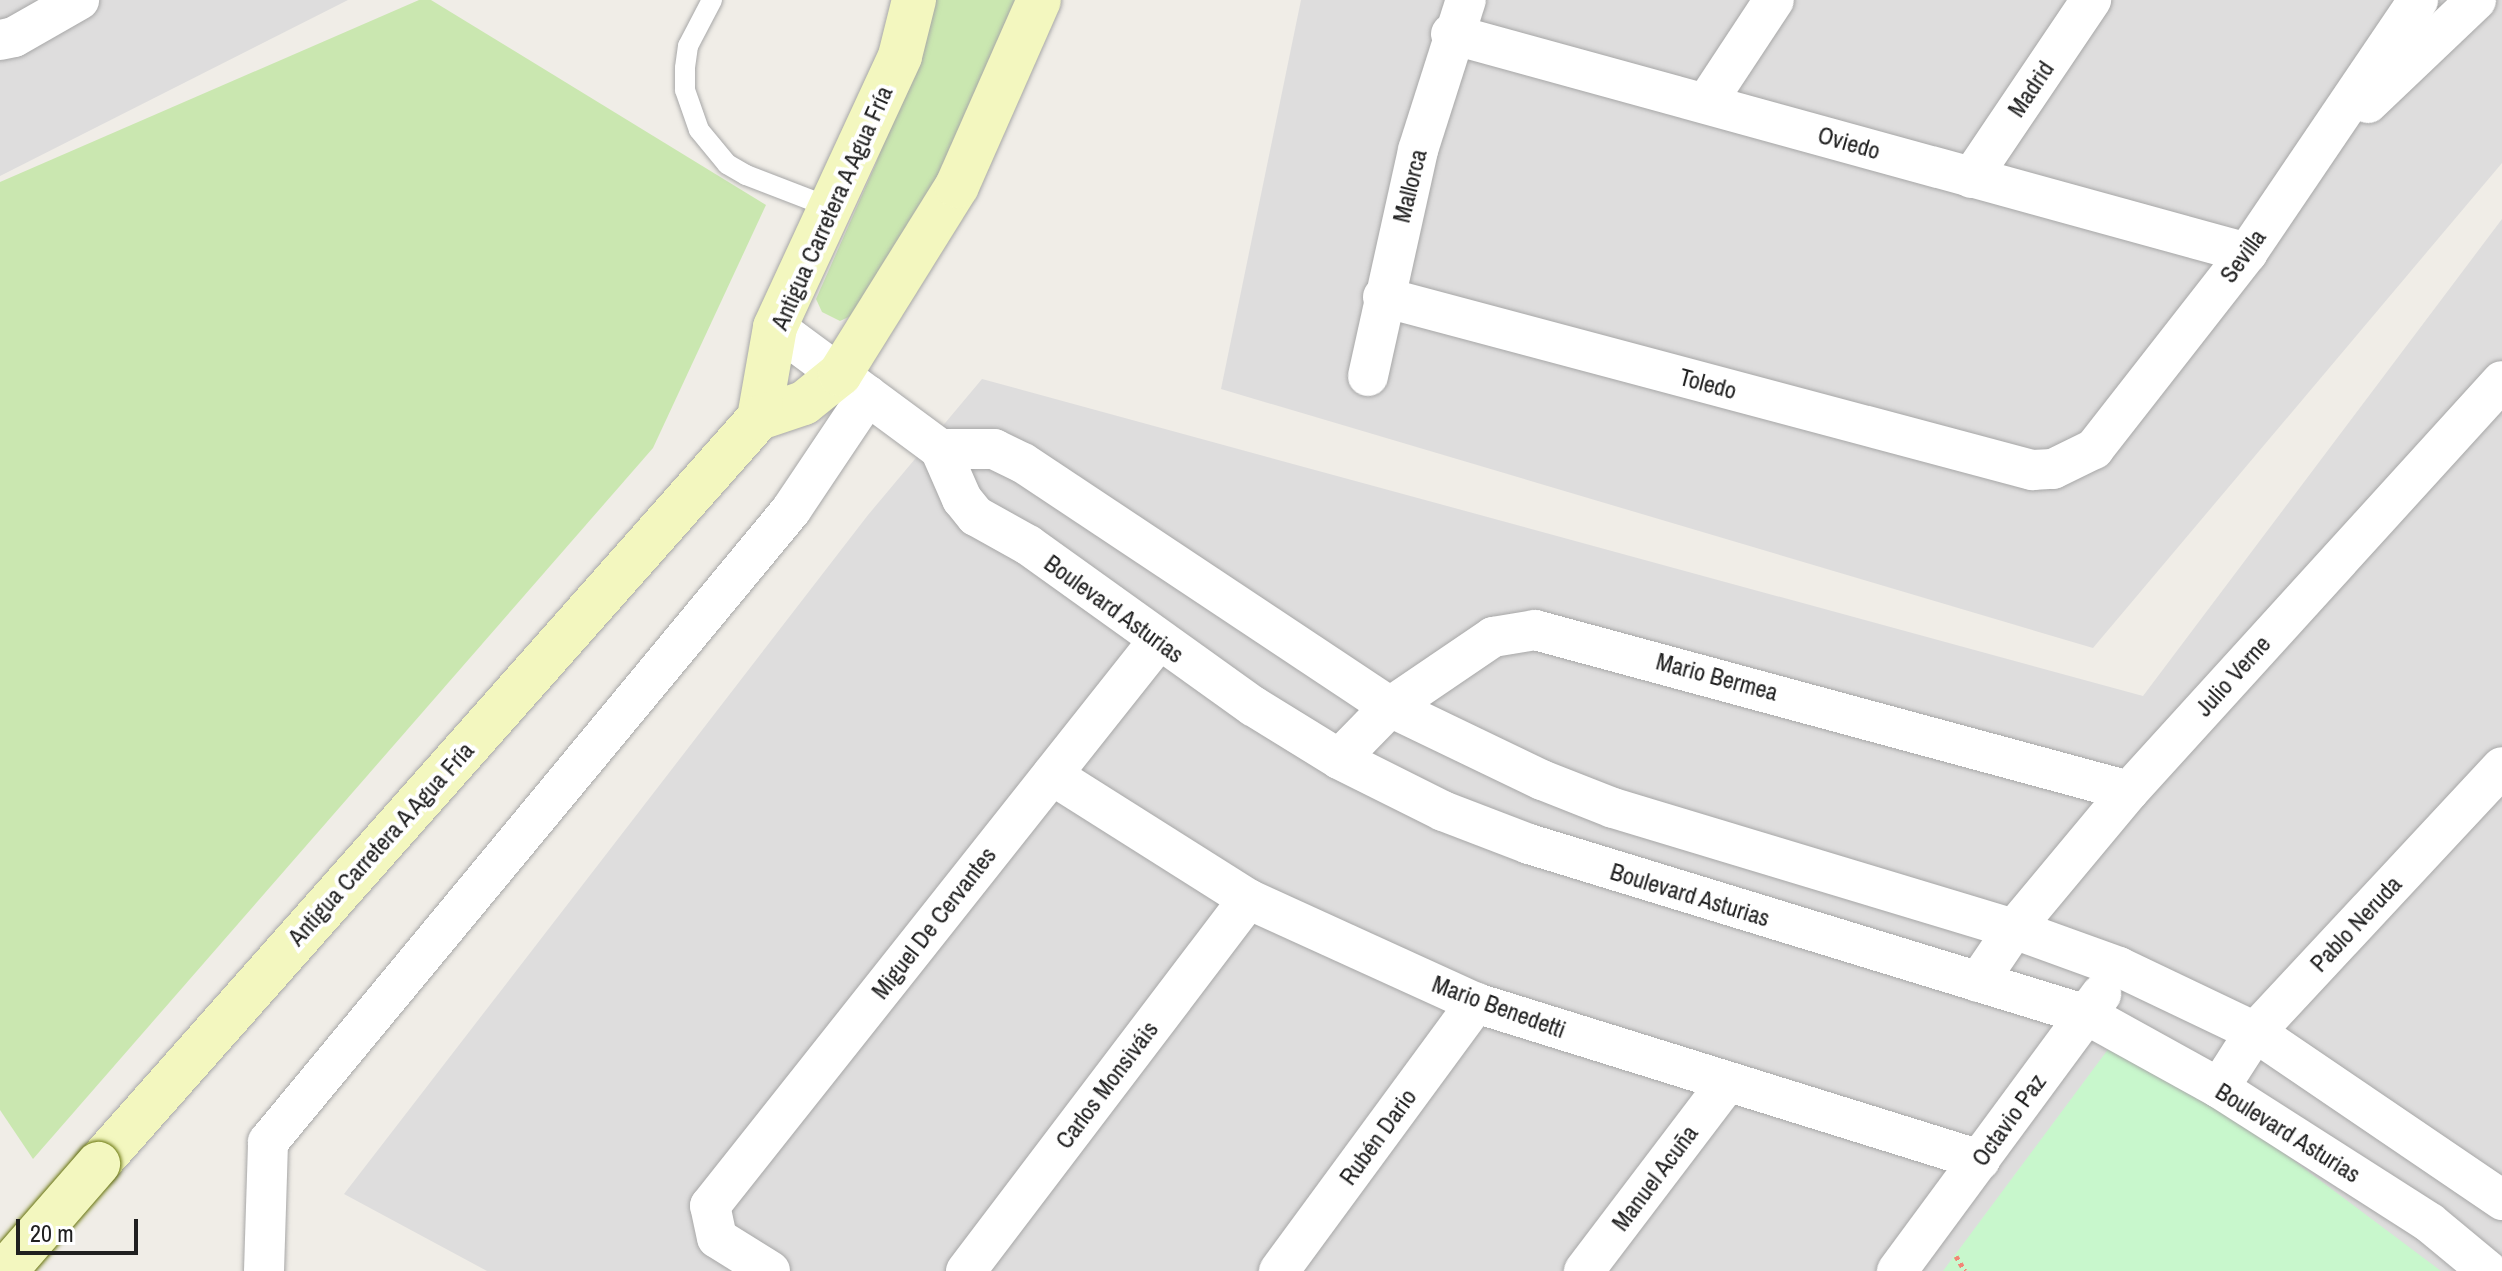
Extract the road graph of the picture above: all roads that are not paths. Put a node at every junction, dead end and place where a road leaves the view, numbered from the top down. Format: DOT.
graph roads {
  1 [pos="79,0"];
  2 [pos="712,0"];
  3 [pos="914,0"];
  4 [pos="1039,0"];
  5 [pos="1774,0"];
  6 [pos="2091,0"];
  7 [pos="2418,0"];
  8 [pos="2476,0"];
  9 [pos="1459,17"];
  10 [pos="0,40"];
  11 [pos="1706,103"];
  12 [pos="2313,156"];
  13 [pos="1971,178"];
  14 [pos="834,209"];
  15 [pos="2247,253"];
  16 [pos="1383,297"];
  17 [pos="775,327"];
  18 [pos="1368,376"];
  19 [pos="2502,381"];
  20 [pos="854,385"];
  21 [pos="759,418"];
  22 [pos="940,449"];
  23 [pos="2032,470"];
  24 [pos="1158,641"];
  25 [pos="1390,707"];
  26 [pos="1339,759"];
  27 [pos="2502,767"];
  28 [pos="1052,775"];
  29 [pos="2129,791"];
  30 [pos="1248,899"];
  31 [pos="2014,929"];
  32 [pos="2119,967"];
  33 [pos="1978,982"];
  34 [pos="1476,1003"];
  35 [pos="2087,1015"];
  36 [pos="2255,1032"];
  37 [pos="1726,1084"];
  38 [pos="2219,1088"];
  39 [pos="1980,1160"];
  40 [pos="2497,1186"];
  41 [pos="5,1271"];
  42 [pos="264,1271"];
  43 [pos="770,1271"];
  44 [pos="966,1271"];
  45 [pos="1279,1271"];
  46 [pos="1584,1271"];
  47 [pos="1897,1271"];
  48 [pos="2488,1271"];
  1 -- 10 [label="street"];
  2 -- 14 [label="lane"];
  3 -- 14 [label="street, Antigua Carretera A Agua Fría"];
  4 -- 20 [label="street"];
  5 -- 11 [label="street"];
  6 -- 13 [label="street, Madrid"];
  7 -- 12 [label="street, Sevilla"];
  8 -- 12 [label="street"];
  9 -- 11 [label="street, Oviedo"];
  9 -- 16 [label="street, Mallorca"];
  11 -- 13 [label="street, Oviedo"];
  12 -- 15 [label="street, Sevilla"];
  13 -- 15 [label="street, Oviedo"];
  14 -- 17 [label="street, Antigua Carretera A Agua Fría"];
  15 -- 23 [label="street, Sevilla"];
  16 -- 18 [label="street, Mallorca"];
  16 -- 23 [label="street, Toledo"];
  17 -- 20 [label="street, Boulevard Asturias"];
  17 -- 21 [label="street, Antigua Carretera A Agua Fría"];
  19 -- 29 [label="street, Julio Verne"];
  20 -- 21 [label="street"];
  20 -- 22 [label="street, Boulevard Asturias"];
  20 -- 42 [label="street"];
  21 -- 41 [label="street, Antigua Carretera A Agua Fría, bridge"];
  22 -- 24 [label="street, Boulevard Asturias"];
  22 -- 25 [label="street"];
  24 -- 26 [label="street, Boulevard Asturias"];
  24 -- 28 [label="street, Miguel De Cervantes"];
  25 -- 26 [label="street, Mario Bermea"];
  25 -- 29 [label="street, Mario Bermea"];
  25 -- 31 [label="street"];
  26 -- 33 [label="street, Boulevard Asturias"];
  27 -- 36 [label="street, Pablo Neruda"];
  28 -- 30 [label="street, Mario Benedetti"];
  28 -- 43 [label="street, Miguel De Cervantes"];
  29 -- 31 [label="street, Julio Verne"];
  30 -- 34 [label="street, Mario Benedetti"];
  30 -- 44 [label="street, Carlos Monsiváis"];
  31 -- 32 [label="street"];
  31 -- 33 [label="street, Julio Verne"];
  32 -- 35 [label="street, Octavio Paz"];
  32 -- 36 [label="street"];
  33 -- 35 [label="street, Boulevard Asturias"];
  34 -- 37 [label="street, Mario Benedetti"];
  34 -- 45 [label="street, Rubén Dario"];
  35 -- 38 [label="street, Boulevard Asturias"];
  35 -- 39 [label="street, Octavio Paz"];
  36 -- 38 [label="street, Pablo Neruda"];
  36 -- 40 [label="street"];
  37 -- 39 [label="street, Mario Benedetti"];
  37 -- 46 [label="street, Manuel Acuña"];
  38 -- 48 [label="street, Boulevard Asturias"];
  39 -- 47 [label="street, Octavio Paz"];
}
